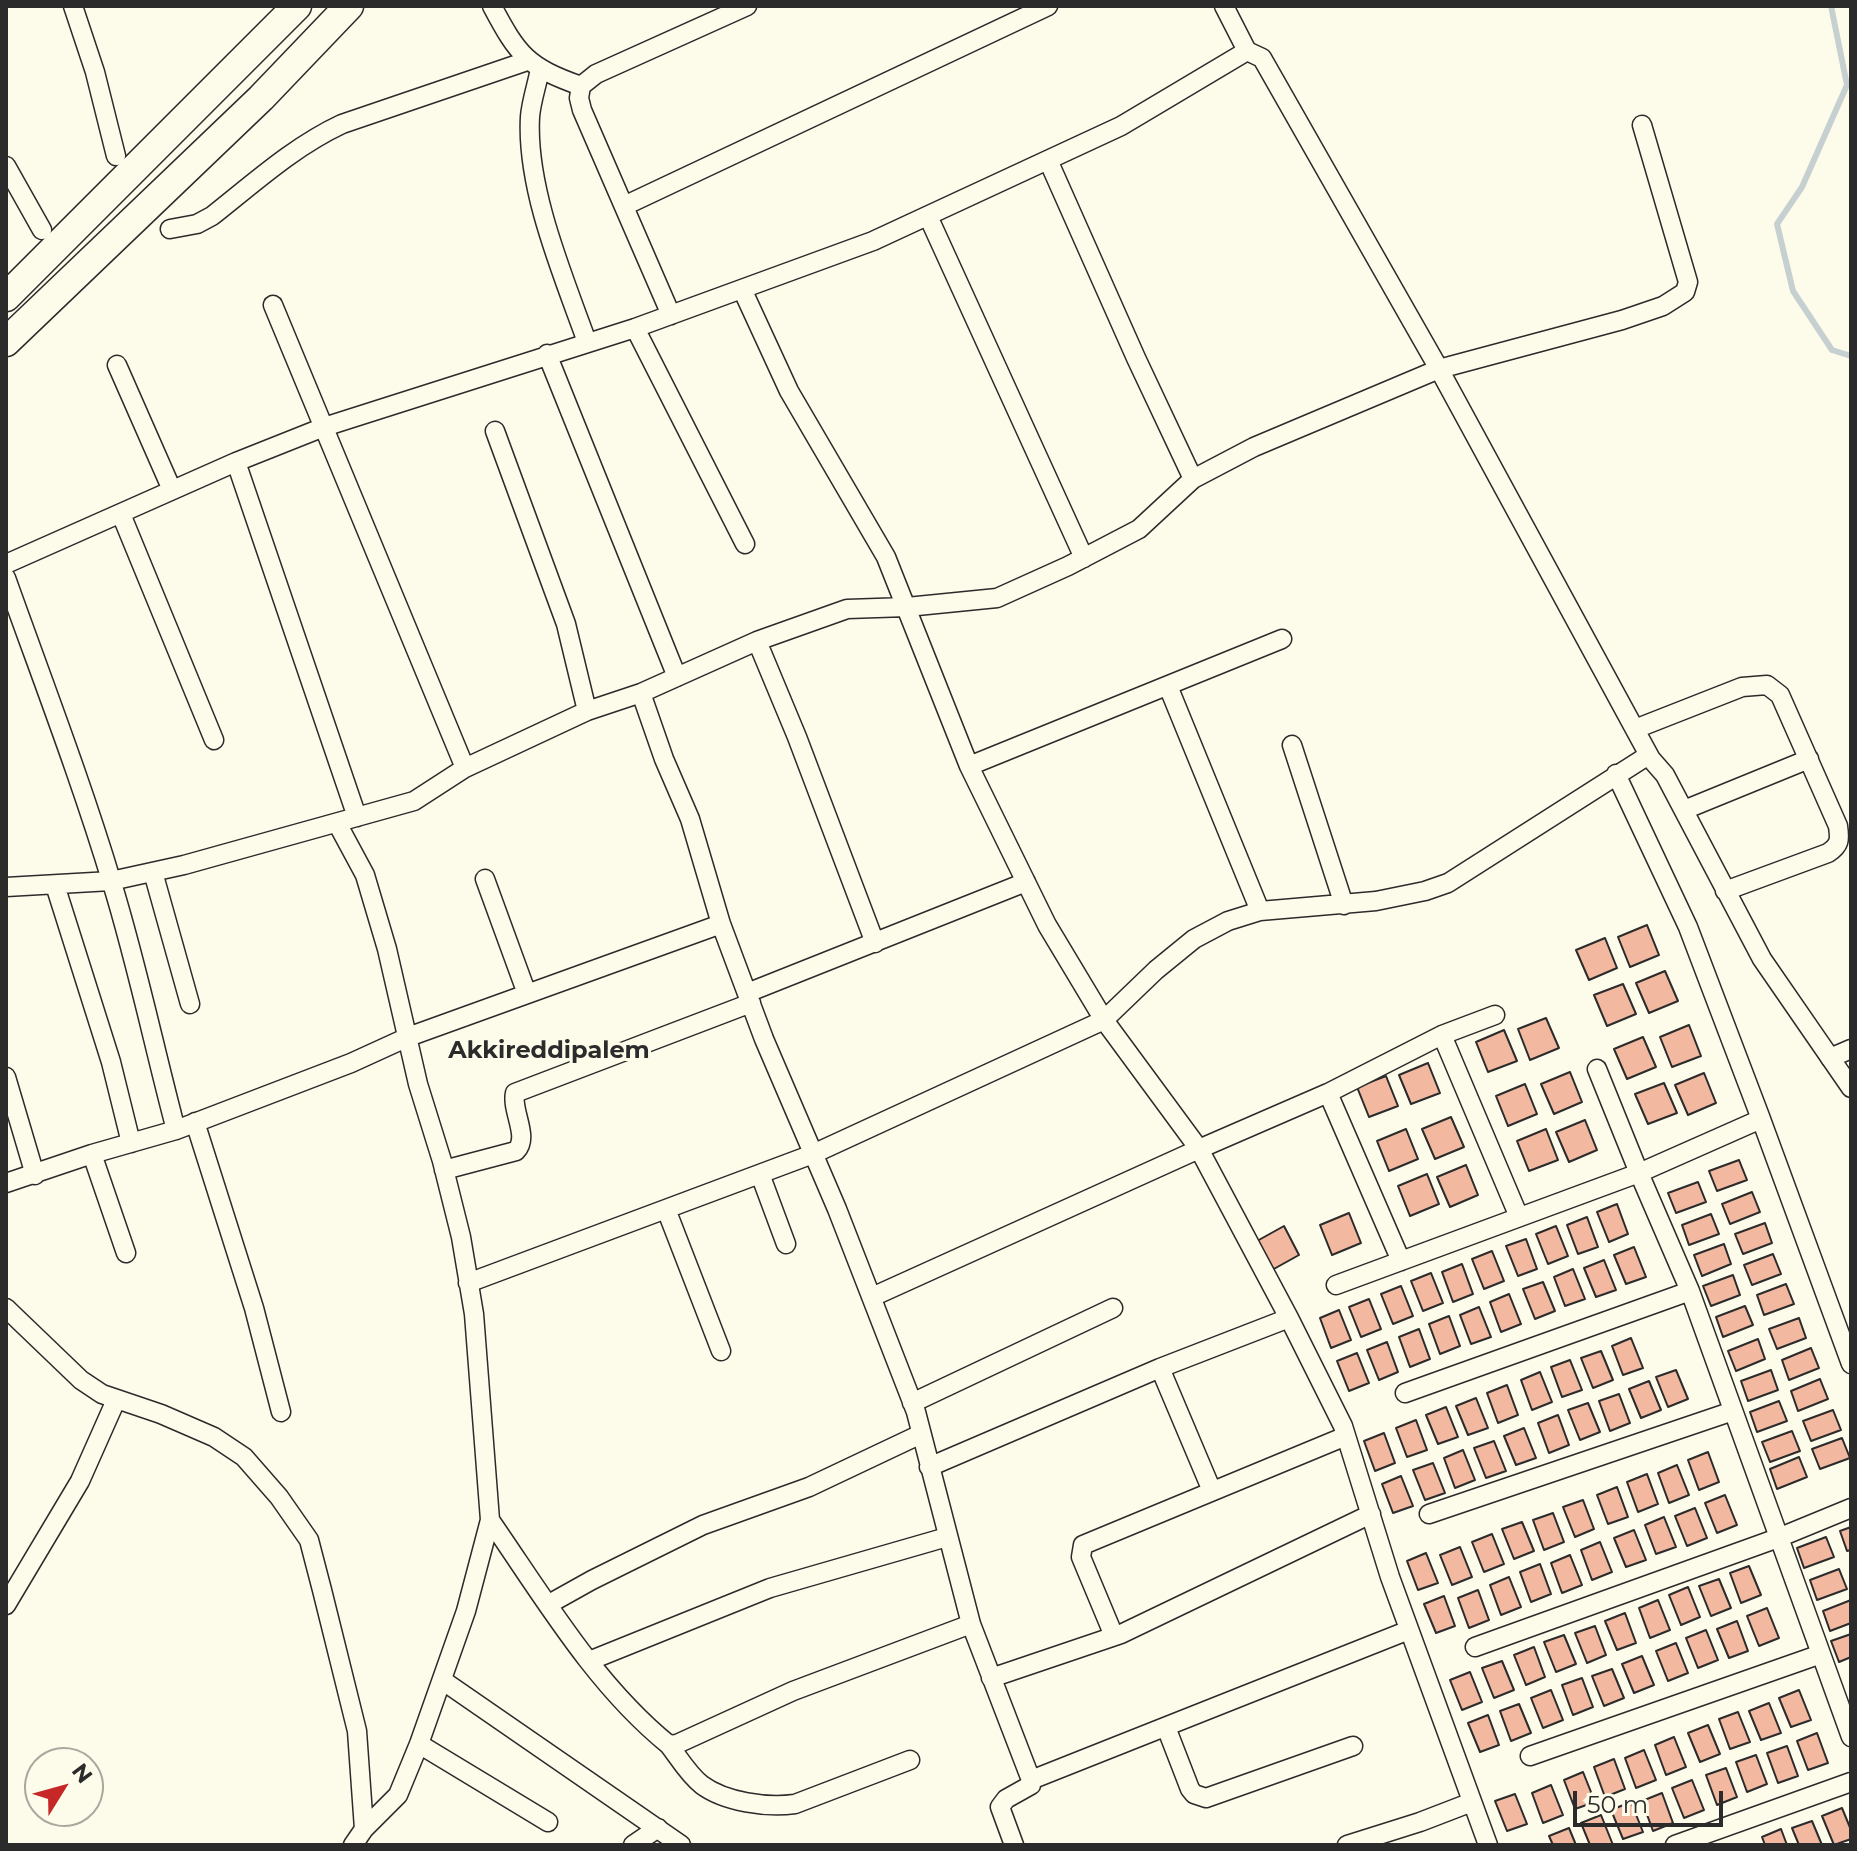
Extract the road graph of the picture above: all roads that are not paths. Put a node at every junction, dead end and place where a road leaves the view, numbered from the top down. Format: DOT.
graph roads {
  1 [pos="73,6"];
  2 [pos="297,6"];
  3 [pos="349,6"];
  4 [pos="492,6"];
  5 [pos="747,6"];
  6 [pos="1048,6"];
  7 [pos="1224,6"];
  8 [pos="1247,51"];
  9 [pos="534,65"];
  10 [pos="581,86"];
  11 [pos="1642,125"];
  12 [pos="116,156"];
  13 [pos="1048,160"];
  14 [pos="6,166"];
  15 [pos="624,206"];
  16 [pos="928,216"];
  17 [pos="170,229"];
  18 [pos="42,230"];
  19 [pos="742,289"];
  20 [pos="6,297"];
  21 [pos="273,305"];
  22 [pos="671,315"];
  23 [pos="635,328"];
  24 [pos="6,342"];
  25 [pos="587,342"];
  26 [pos="547,354"];
  27 [pos="117,365"];
  28 [pos="1439,369"];
  29 [pos="324,427"];
  30 [pos="495,431"];
  31 [pos="236,462"];
  32 [pos="1193,479"];
  33 [pos="172,490"];
  34 [pos="121,514"];
  35 [pos="745,544"];
  36 [pos="1084,558"];
  37 [pos="6,564"];
  38 [pos="6,578"];
  39 [pos="907,607"];
  40 [pos="1282,639"];
  41 [pos="757,641"];
  42 [pos="677,677"];
  43 [pos="1168,686"];
  44 [pos="641,693"];
  45 [pos="587,711"];
  46 [pos="1635,729"];
  47 [pos="214,740"];
  48 [pos="1292,745"];
  49 [pos="1651,759"];
  50 [pos="1809,759"];
  51 [pos="969,766"];
  52 [pos="465,768"];
  53 [pos="1616,774"];
  54 [pos="1684,810"];
  55 [pos="357,817"];
  56 [pos="337,823"];
  57 [pos="153,872"];
  58 [pos="485,879"];
  59 [pos="111,881"];
  60 [pos="1026,882"];
  61 [pos="55,885"];
  62 [pos="6,887"];
  63 [pos="1725,891"];
  64 [pos="1344,905"];
  65 [pos="1260,911"];
  66 [pos="721,924"];
  67 [pos="875,943"];
  68 [pos="527,994"];
  69 [pos="749,998"];
  70 [pos="190,1004"];
  71 [pos="1495,1015"];
  72 [pos="1104,1020"];
  73 [pos="1442,1035"];
  74 [pos="408,1037"];
  75 [pos="1851,1049"];
  76 [pos="1830,1058"];
  77 [pos="1597,1069"];
  78 [pos="6,1077"];
  79 [pos="1851,1088"];
  80 [pos="1328,1093"];
  81 [pos="1761,1119"];
  82 [pos="195,1122"];
  83 [pos="176,1130"];
  84 [pos="131,1143"];
  85 [pos="1199,1149"];
  86 [pos="92,1154"];
  87 [pos="813,1154"];
  88 [pos="444,1170"];
  89 [pos="1639,1173"];
  90 [pos="760,1174"];
  91 [pos="35,1175"];
  92 [pos="6,1183"];
  93 [pos="666,1209"];
  94 [pos="1519,1217"];
  95 [pos="786,1244"];
  96 [pos="126,1253"];
  97 [pos="1401,1261"];
  98 [pos="468,1283"];
  99 [pos="1336,1285"];
  100 [pos="1690,1291"];
  101 [pos="872,1297"];
  102 [pos="6,1308"];
  103 [pos="1113,1308"];
  104 [pos="1289,1318"];
  105 [pos="721,1351"];
  106 [pos="1851,1364"];
  107 [pos="1160,1368"];
  108 [pos="1405,1393"];
  109 [pos="116,1400"];
  110 [pos="912,1403"];
  111 [pos="1733,1411"];
  112 [pos="281,1412"];
  113 [pos="921,1434"];
  114 [pos="1346,1436"];
  115 [pos="929,1467"];
  116 [pos="1212,1491"];
  117 [pos="1851,1508"];
  118 [pos="1371,1514"];
  119 [pos="1429,1514"];
  120 [pos="490,1520"];
  121 [pos="947,1537"];
  122 [pos="1778,1538"];
  123 [pos="6,1567"];
  124 [pos="22,1579"];
  125 [pos="549,1604"];
  126 [pos="6,1605"];
  127 [pos="971,1624"];
  128 [pos="1409,1630"];
  129 [pos="1114,1636"];
  130 [pos="1475,1647"];
  131 [pos="1821,1654"];
  132 [pos="589,1661"];
  133 [pos="991,1678"];
  134 [pos="442,1680"];
  135 [pos="1166,1727"];
  136 [pos="1851,1737"];
  137 [pos="419,1744"];
  138 [pos="669,1745"];
  139 [pos="1353,1746"];
  140 [pos="1530,1756"];
  141 [pos="910,1760"];
  142 [pos="1031,1780"];
  143 [pos="1851,1782"];
  144 [pos="1472,1802"];
  145 [pos="548,1822"];
  146 [pos="658,1828"];
  147 [pos="364,1829"];
  148 [pos="353,1845"];
  149 [pos="633,1845"];
  150 [pos="681,1845"];
  151 [pos="1014,1845"];
  152 [pos="1347,1845"];
  153 [pos="1488,1845"];
  154 [pos="1675,1845"];
  1 -- 12 [label="street"];
  2 -- 20 [label="main road"];
  3 -- 24 [label="main road"];
  4 -- 9 [label="street"];
  5 -- 10 [label="street"];
  6 -- 15 [label="street"];
  7 -- 8 [label="street"];
  8 -- 13 [label="street"];
  8 -- 28 [label="street"];
  9 -- 10 [label="street"];
  9 -- 17 [label="street"];
  9 -- 25 [label="street"];
  10 -- 15 [label="street"];
  11 -- 28 [label="street"];
  13 -- 16 [label="street"];
  13 -- 32 [label="street"];
  14 -- 18 [label="street"];
  15 -- 22 [label="street"];
  16 -- 19 [label="street"];
  16 -- 36 [label="street"];
  19 -- 22 [label="street"];
  19 -- 39 [label="street"];
  21 -- 29 [label="street"];
  22 -- 23 [label="street"];
  23 -- 25 [label="street"];
  23 -- 35 [label="street"];
  25 -- 26 [label="street"];
  26 -- 29 [label="street"];
  26 -- 42 [label="street"];
  27 -- 33 [label="street"];
  28 -- 32 [label="street"];
  28 -- 46 [label="street"];
  29 -- 31 [label="street"];
  29 -- 52 [label="street"];
  30 -- 45 [label="street"];
  31 -- 33 [label="street"];
  31 -- 55 [label="street"];
  32 -- 36 [label="street"];
  33 -- 34 [label="street"];
  34 -- 37 [label="street"];
  34 -- 47 [label="street"];
  36 -- 39 [label="street"];
  38 -- 59 [label="street"];
  39 -- 41 [label="street"];
  39 -- 51 [label="street"];
  40 -- 43 [label="street"];
  41 -- 42 [label="street"];
  41 -- 67 [label="street"];
  42 -- 44 [label="street"];
  43 -- 51 [label="street"];
  43 -- 65 [label="street"];
  44 -- 45 [label="street"];
  44 -- 66 [label="street"];
  45 -- 52 [label="street"];
  46 -- 49 [label="street"];
  46 -- 50 [label="street"];
  48 -- 64 [label="street"];
  49 -- 53 [label="street"];
  49 -- 54 [label="street"];
  50 -- 54 [label="street"];
  50 -- 63 [label="street"];
  51 -- 60 [label="street"];
  52 -- 55 [label="street"];
  53 -- 64 [label="street"];
  53 -- 81 [label="street"];
  54 -- 63 [label="street"];
  55 -- 56 [label="street"];
  56 -- 57 [label="street"];
  56 -- 74 [label="street"];
  57 -- 59 [label="street"];
  57 -- 70 [label="street"];
  58 -- 68 [label="street"];
  59 -- 61 [label="street"];
  59 -- 83 [label="street"];
  60 -- 67 [label="street"];
  60 -- 72 [label="street"];
  61 -- 62 [label="street"];
  61 -- 84 [label="street"];
  63 -- 76 [label="street"];
  64 -- 65 [label="street"];
  65 -- 72 [label="street"];
  66 -- 68 [label="street"];
  66 -- 69 [label="street"];
  67 -- 69 [label="street"];
  68 -- 74 [label="street"];
  69 -- 87 [label="street"];
  69 -- 88 [label="street"];
  71 -- 73 [label="street"];
  72 -- 85 [label="street"];
  72 -- 87 [label="street"];
  73 -- 80 [label="street"];
  73 -- 94 [label="street"];
  74 -- 82 [label="street"];
  74 -- 88 [label="street"];
  75 -- 76 [label="street"];
  76 -- 79 [label="street"];
  77 -- 89 [label="street"];
  78 -- 91 [label="street"];
  80 -- 85 [label="street"];
  80 -- 97 [label="street"];
  81 -- 89 [label="street"];
  81 -- 106 [label="street"];
  82 -- 83 [label="street"];
  82 -- 112 [label="street"];
  83 -- 84 [label="street"];
  84 -- 86 [label="street"];
  85 -- 101 [label="street"];
  85 -- 104 [label="street"];
  86 -- 91 [label="street"];
  86 -- 96 [label="street"];
  87 -- 90 [label="street"];
  87 -- 101 [label="street"];
  88 -- 98 [label="street"];
  89 -- 94 [label="street"];
  89 -- 100 [label="street"];
  90 -- 93 [label="street"];
  90 -- 95 [label="street"];
  91 -- 92 [label="street"];
  93 -- 98 [label="street"];
  93 -- 105 [label="street"];
  94 -- 97 [label="street"];
  97 -- 99 [label="street"];
  98 -- 120 [label="street"];
  100 -- 108 [label="street"];
  100 -- 111 [label="street"];
  101 -- 110 [label="street"];
  102 -- 109 [label="street"];
  103 -- 110 [label="street"];
  104 -- 107 [label="street"];
  104 -- 114 [label="street"];
  107 -- 115 [label="street"];
  107 -- 116 [label="street"];
  109 -- 124 [label="street"];
  109 -- 147 [label="street"];
  110 -- 113 [label="street"];
  111 -- 119 [label="street"];
  111 -- 122 [label="street"];
  113 -- 115 [label="street"];
  113 -- 125 [label="street"];
  114 -- 116 [label="street"];
  114 -- 118 [label="street"];
  115 -- 121 [label="street"];
  116 -- 129 [label="street"];
  117 -- 122 [label="street"];
  118 -- 128 [label="street"];
  118 -- 129 [label="street"];
  120 -- 125 [label="street"];
  120 -- 134 [label="street"];
  121 -- 127 [label="street"];
  121 -- 132 [label="street"];
  122 -- 130 [label="street"];
  122 -- 131 [label="street"];
  123 -- 124 [label="street"];
  124 -- 126 [label="street"];
  125 -- 132 [label="street"];
  127 -- 133 [label="street"];
  127 -- 138 [label="street"];
  128 -- 135 [label="street"];
  128 -- 144 [label="street"];
  129 -- 133 [label="street"];
  131 -- 136 [label="street"];
  131 -- 140 [label="street"];
  132 -- 138 [label="street"];
  133 -- 142 [label="street"];
  134 -- 137 [label="street"];
  134 -- 146 [label="street"];
  135 -- 139 [label="street"];
  135 -- 142 [label="street"];
  137 -- 145 [label="street"];
  137 -- 147 [label="street"];
  138 -- 141 [label="street"];
  142 -- 151 [label="street"];
  143 -- 154 [label="street"];
  144 -- 152 [label="street"];
  144 -- 153 [label="street"];
  146 -- 149 [label="street"];
  146 -- 150 [label="street"];
  147 -- 148 [label="street"];
}
